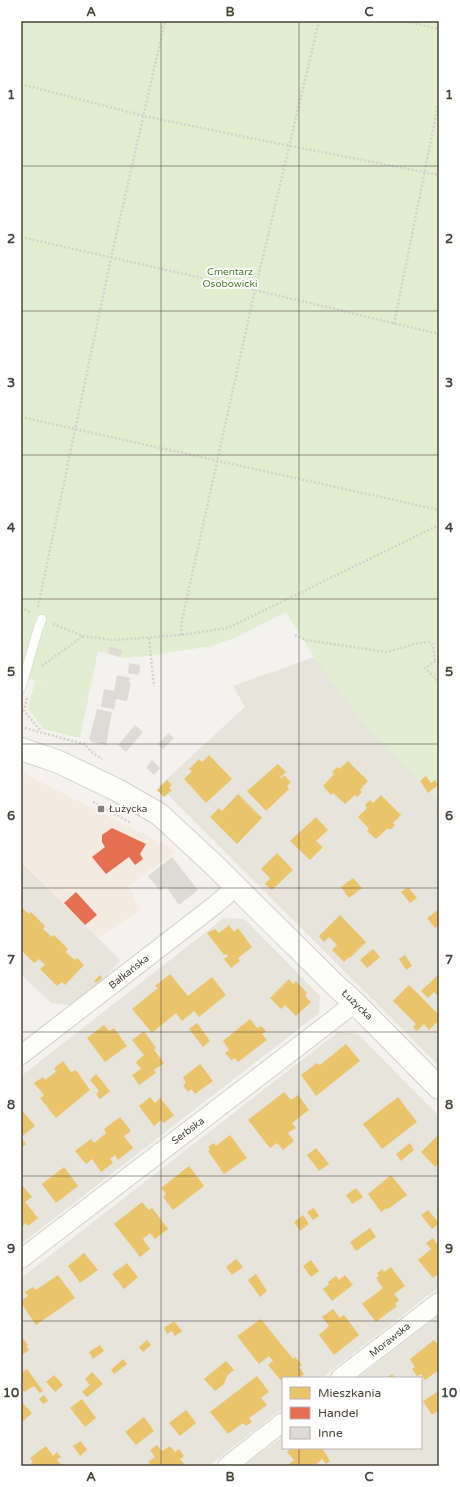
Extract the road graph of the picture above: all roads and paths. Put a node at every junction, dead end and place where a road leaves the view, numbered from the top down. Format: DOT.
graph roads {
  1 [pos="165,21"];
  2 [pos="319,21"];
  3 [pos="404,21"];
  4 [pos="439,29"];
  5 [pos="21,84"];
  6 [pos="439,100"];
  7 [pos="144,116"];
  8 [pos="290,145"];
  9 [pos="425,172"];
  10 [pos="439,175"];
  11 [pos="21,237"];
  12 [pos="111,258"];
  13 [pos="255,290"];
  14 [pos="394,324"];
  15 [pos="439,334"];
  16 [pos="21,416"];
  17 [pos="75,428"];
  18 [pos="217,460"];
  19 [pos="439,510"];
  20 [pos="439,525"];
  21 [pos="21,607"];
  22 [pos="39,618"];
  23 [pos="181,635"];
  24 [pos="83,636"];
  25 [pos="295,636"];
  26 [pos="149,638"];
  27 [pos="439,659"];
  28 [pos="435,662"];
  29 [pos="41,667"];
  30 [pos="439,682"];
  31 [pos="154,686"];
  32 [pos="21,688"];
  33 [pos="28,695"];
  34 [pos="21,727"];
  35 [pos="41,732"];
  36 [pos="84,744"];
  37 [pos="21,749"];
  38 [pos="91,801"];
  39 [pos="131,823"];
  40 [pos="236,887"];
  41 [pos="355,1003"];
  42 [pos="21,1055"];
  43 [pos="439,1088"];
  44 [pos="21,1259"];
  45 [pos="439,1302"];
  46 [pos="341,1377"];
  47 [pos="282,1423"];
  48 [pos="227,1466"];
  1 -- 7 [label="path"];
  2 -- 8 [label="path"];
  3 -- 4 [label="path"];
  5 -- 7 [label="path"];
  6 -- 9 [label="path"];
  7 -- 8 [label="path"];
  7 -- 12 [label="path"];
  8 -- 9 [label="path"];
  8 -- 13 [label="path"];
  9 -- 10 [label="path"];
  9 -- 14 [label="path"];
  11 -- 12 [label="path"];
  12 -- 13 [label="path"];
  12 -- 17 [label="path"];
  13 -- 14 [label="path"];
  13 -- 18 [label="path"];
  14 -- 15 [label="path"];
  16 -- 17 [label="path"];
  17 -- 18 [label="path"];
  17 -- 22 [label="path"];
  18 -- 19 [label="path"];
  18 -- 23 [label="path"];
  20 -- 23 [label="path"];
  21 -- 22 [label="path"];
  22 -- 24 [label="path"];
  22 -- 32 [label="lane"];
  23 -- 26 [label="path"];
  24 -- 26 [label="path"];
  24 -- 29 [label="path"];
  25 -- 28 [label="path"];
  26 -- 31 [label="path"];
  27 -- 28 [label="path"];
  28 -- 30 [label="path"];
  33 -- 35 [label="path"];
  34 -- 35 [label="path"];
  35 -- 36 [label="path"];
  37 -- 40 [label="street, Łużycka"];
  38 -- 39 [label="path"];
  40 -- 41 [label="street, Łużycka"];
  40 -- 42 [label="street, Bałkańska"];
  41 -- 43 [label="street, Łużycka"];
  41 -- 44 [label="street, Serbska"];
  45 -- 46 [label="street, Morawska"];
  47 -- 48 [label="street"];
}
